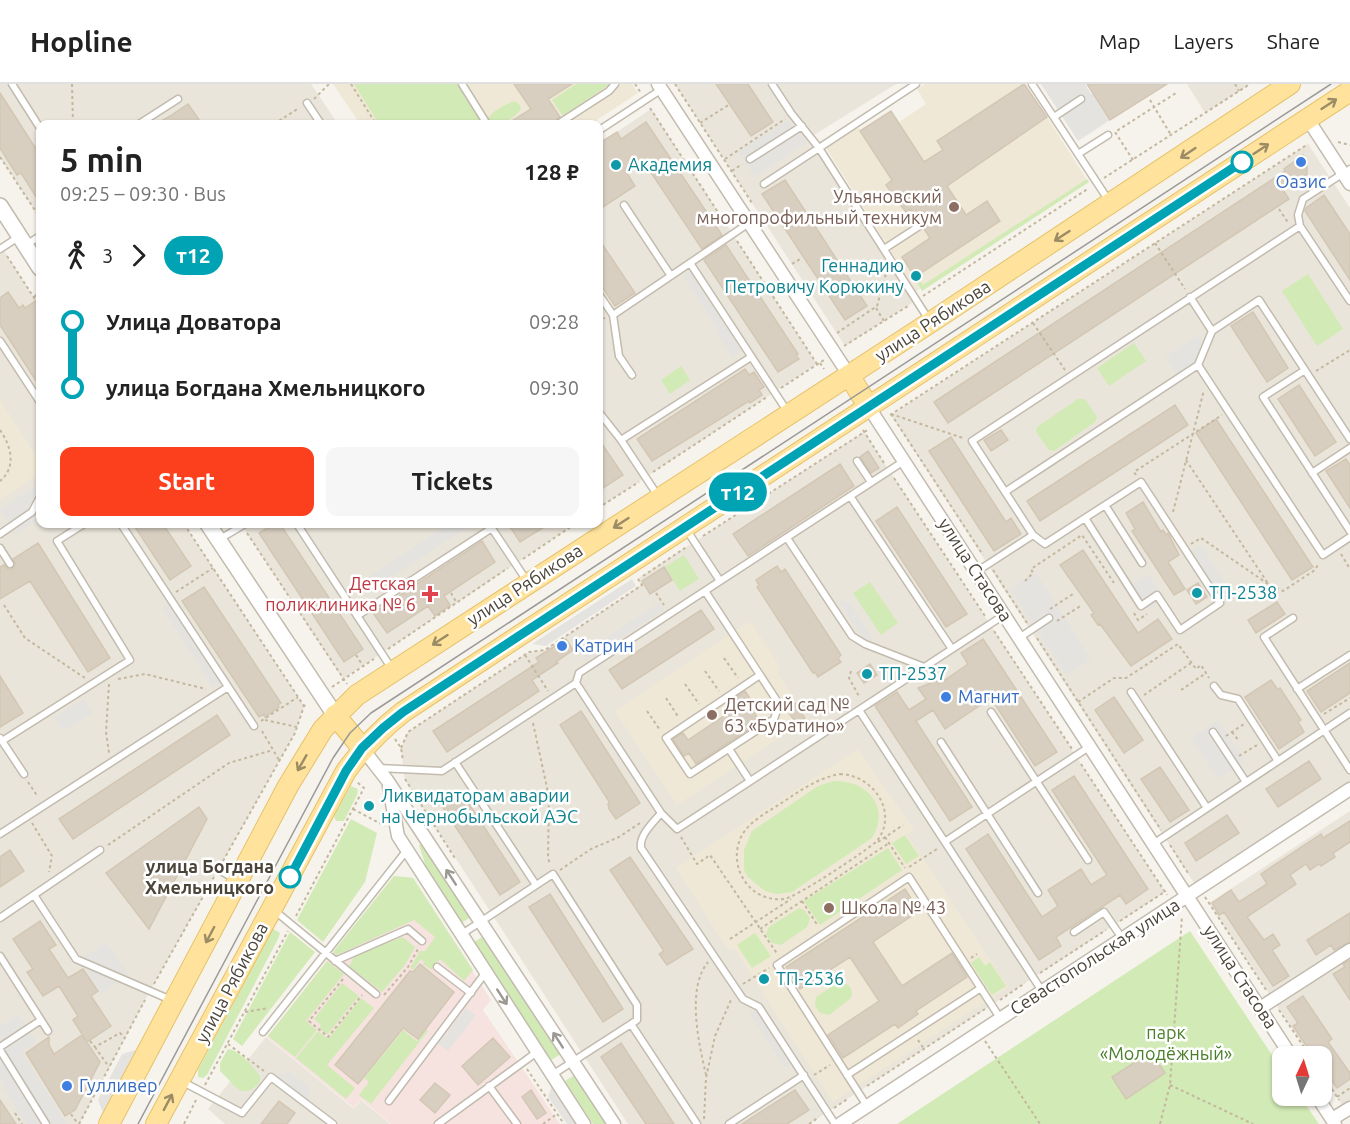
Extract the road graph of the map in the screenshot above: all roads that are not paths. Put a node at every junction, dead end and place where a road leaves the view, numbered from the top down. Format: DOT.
graph roads {
  1 [pos="12,84"];
  2 [pos="462,84"];
  3 [pos="615,84"];
  4 [pos="772,84"];
  5 [pos="916,84"];
  6 [pos="1289,84"];
  7 [pos="1033,85"];
  8 [pos="660,86"];
  9 [pos="1350,90"];
  10 [pos="178,99"];
  11 [pos="1081,99"];
  12 [pos="307,103"];
  13 [pos="1054,117"];
  14 [pos="1307,118"];
  15 [pos="145,120"];
  16 [pos="318,120"];
  17 [pos="484,120"];
  18 [pos="564,120"];
  19 [pos="36,122"];
  20 [pos="802,126"];
  21 [pos="603,127"];
  22 [pos="1108,135"];
  23 [pos="819,148"];
  24 [pos="1078,154"];
  25 [pos="750,159"];
  26 [pos="1348,175"];
  27 [pos="764,184"];
  28 [pos="1111,204"];
  29 [pos="624,205"];
  30 [pos="0,206"];
  31 [pos="749,223"];
  32 [pos="921,225"];
  33 [pos="1300,226"];
  34 [pos="36,237"];
  35 [pos="23,241"];
  36 [pos="1,248"];
  37 [pos="884,249"];
  38 [pos="36,262"];
  39 [pos="690,263"];
  40 [pos="671,276"];
  41 [pos="1190,297"];
  42 [pos="603,300"];
  43 [pos="1350,301"];
  44 [pos="613,315"];
  45 [pos="931,322"];
  46 [pos="1212,331"];
  47 [pos="0,340"];
  48 [pos="751,357"];
  49 [pos="1198,365"];
  50 [pos="1307,373"];
  51 [pos="632,375"];
  52 [pos="849,375"];
  53 [pos="36,396"];
  54 [pos="868,406"];
  55 [pos="789,414"];
  56 [pos="603,417"];
  57 [pos="1350,438"];
  58 [pos="621,440"];
  59 [pos="1350,448"];
  60 [pos="857,461"];
  61 [pos="904,461"];
  62 [pos="1312,473"];
  63 [pos="871,482"];
  64 [pos="1005,492"];
  65 [pos="850,496"];
  66 [pos="659,498"];
  67 [pos="36,504"];
  68 [pos="1105,505"];
  69 [pos="1084,518"];
  70 [pos="78,528"];
  71 [pos="124,528"];
  72 [pos="211,528"];
  73 [pos="237,528"];
  74 [pos="300,528"];
  75 [pos="488,528"];
  76 [pos="492,528"];
  77 [pos="1350,531"];
  78 [pos="0,534"];
  79 [pos="690,534"];
  80 [pos="1033,535"];
  81 [pos="1350,537"];
  82 [pos="787,538"];
  83 [pos="219,540"];
  84 [pos="0,548"];
  85 [pos="1142,563"];
  86 [pos="10,564"];
  87 [pos="976,572"];
  88 [pos="528,582"];
  89 [pos="720,582"];
  90 [pos="705,591"];
  91 [pos="1004,615"];
  92 [pos="357,616"];
  93 [pos="1049,618"];
  94 [pos="1293,618"];
  95 [pos="1019,638"];
  96 [pos="952,649"];
  97 [pos="1350,655"];
  98 [pos="924,667"];
  99 [pos="393,670"];
  100 [pos="760,675"];
  101 [pos="576,683"];
  102 [pos="1214,686"];
  103 [pos="228,687"];
  104 [pos="1297,689"];
  105 [pos="1131,692"];
  106 [pos="862,708"];
  107 [pos="991,712"];
  108 [pos="1350,713"];
  109 [pos="335,715"];
  110 [pos="254,726"];
  111 [pos="1324,731"];
  112 [pos="1213,732"];
  113 [pos="1,739"];
  114 [pos="940,742"];
  115 [pos="1089,747"];
  116 [pos="362,748"];
  117 [pos="729,749"];
  118 [pos="1278,760"];
  119 [pos="455,762"];
  120 [pos="377,768"];
  121 [pos="1350,771"];
  122 [pos="24,774"];
  123 [pos="387,780"];
  124 [pos="750,781"];
  125 [pos="1036,782"];
  126 [pos="1246,782"];
  127 [pos="1350,789"];
  128 [pos="1207,808"];
  129 [pos="660,813"];
  130 [pos="987,814"];
  131 [pos="0,834"];
  132 [pos="946,842"];
  133 [pos="1153,844"];
  134 [pos="407,849"];
  135 [pos="100,850"];
  136 [pos="1088,861"];
  137 [pos="210,866"];
  138 [pos="238,881"];
  139 [pos="536,885"];
  140 [pos="1038,892"];
  141 [pos="34,895"];
  142 [pos="1187,896"];
  143 [pos="273,908"];
  144 [pos="0,918"];
  145 [pos="480,922"];
  146 [pos="1074,932"];
  147 [pos="462,934"];
  148 [pos="1122,939"];
  149 [pos="422,941"];
  150 [pos="1350,950"];
  151 [pos="326,953"];
  152 [pos="0,956"];
  153 [pos="335,961"];
  154 [pos="438,967"];
  155 [pos="486,972"];
  156 [pos="981,988"];
  157 [pos="1042,991"];
  158 [pos="471,993"];
  159 [pos="376,994"];
  160 [pos="174,1001"];
  161 [pos="1260,1008"];
  162 [pos="1001,1018"];
  163 [pos="41,1020"];
  164 [pos="631,1024"];
  165 [pos="48,1030"];
  166 [pos="263,1032"];
  167 [pos="1285,1046"];
  168 [pos="0,1049"];
  169 [pos="537,1051"];
  170 [pos="572,1062"];
  171 [pos="552,1075"];
  172 [pos="848,1075"];
  173 [pos="805,1077"];
  174 [pos="179,1080"];
  175 [pos="489,1086"];
  176 [pos="389,1101"];
  177 [pos="867,1106"];
  178 [pos="1323,1106"];
  179 [pos="1348,1109"];
  180 [pos="1334,1122"];
  181 [pos="46,1124"];
  182 [pos="110,1124"];
  183 [pos="156,1124"];
  184 [pos="333,1124"];
  185 [pos="438,1124"];
  186 [pos="517,1124"];
  187 [pos="584,1124"];
  188 [pos="614,1124"];
  189 [pos="697,1124"];
  190 [pos="729,1124"];
  191 [pos="835,1124"];
  192 [pos="840,1124"];
  1 -- 19 [label="lane"];
  2 -- 17 [label="lane"];
  3 -- 18 [label="lane"];
  4 -- 20 [label="lane"];
  5 -- 23 [label="lane"];
  6 -- 28 [label="main road, улица Рябикова, one-way"];
  7 -- 13 [label="lane"];
  8 -- 21 [label="lane"];
  8 -- 31 [label="street, улица Стасова"];
  14 -- 9 [label="main road, улица Рябикова, one-way"];
  10 -- 15 [label="lane"];
  11 -- 13 [label="lane"];
  12 -- 16 [label="lane"];
  13 -- 24 [label="lane"];
  14 -- 26 [label="street"];
  54 -- 14 [label="main road, улица Рябикова, one-way"];
  20 -- 23 [label="lane"];
  20 -- 25 [label="lane"];
  22 -- 24 [label="lane"];
  23 -- 27 [label="lane"];
  23 -- 37 [label="lane"];
  24 -- 28 [label="lane"];
  26 -- 33 [label="lane"];
  28 -- 45 [label="main road, улица Рябикова, one-way"];
  29 -- 40 [label="lane"];
  30 -- 35 [label="street"];
  31 -- 39 [label="lane"];
  31 -- 52 [label="street, улица Стасова"];
  32 -- 37 [label="lane"];
  33 -- 41 [label="lane"];
  33 -- 43 [label="lane"];
  34 -- 35 [label="lane"];
  35 -- 36 [label="lane"];
  35 -- 38 [label="street"];
  37 -- 45 [label="lane"];
  39 -- 40 [label="lane"];
  39 -- 48 [label="lane"];
  40 -- 44 [label="lane"];
  41 -- 46 [label="lane"];
  41 -- 64 [label="lane"];
  42 -- 44 [label="lane"];
  44 -- 51 [label="lane"];
  45 -- 52 [label="main road, улица Рябикова"];
  46 -- 49 [label="lane"];
  46 -- 50 [label="lane"];
  47 -- 53 [label="lane"];
  48 -- 55 [label="lane"];
  48 -- 58 [label="lane"];
  49 -- 64 [label="lane"];
  49 -- 81 [label="lane"];
  50 -- 57 [label="lane"];
  50 -- 62 [label="lane"];
  52 -- 54 [label="main road, улица Стасова"];
  52 -- 55 [label="main road, улица Рябикова"];
  54 -- 61 [label="street, улица Стасова"];
  54 -- 79 [label="main road, улица Рябикова"];
  55 -- 66 [label="main road, улица Рябикова"];
  56 -- 58 [label="lane"];
  58 -- 66 [label="lane"];
  59 -- 62 [label="lane"];
  60 -- 63 [label="lane"];
  61 -- 63 [label="lane"];
  61 -- 87 [label="street, улица Стасова"];
  62 -- 77 [label="lane"];
  63 -- 65 [label="lane"];
  64 -- 80 [label="lane"];
  65 -- 82 [label="lane"];
  65 -- 96 [label="lane"];
  66 -- 88 [label="main road, улица Рябикова, one-way"];
  67 -- 78 [label="lane"];
  68 -- 69 [label="lane"];
  68 -- 69 [label="lane"];
  68 -- 85 [label="lane"];
  69 -- 80 [label="lane"];
  70 -- 113 [label="lane"];
  71 -- 103 [label="lane"];
  72 -- 83 [label="street"];
  73 -- 83 [label="lane"];
  74 -- 92 [label="lane"];
  75 -- 92 [label="lane"];
  76 -- 88 [label="lane"];
  79 -- 89 [label="lane"];
  79 -- 116 [label="main road, улица Рябикова"];
  80 -- 87 [label="lane"];
  82 -- 89 [label="lane"];
  82 -- 98 [label="lane"];
  83 -- 109 [label="street"];
  84 -- 86 [label="lane"];
  87 -- 91 [label="street, улица Стасова"];
  88 -- 99 [label="main road, улица Рябикова, one-way"];
  89 -- 90 [label="lane"];
  90 -- 100 [label="lane"];
  90 -- 101 [label="lane"];
  91 -- 95 [label="street, улица Стасова"];
  91 -- 96 [label="lane"];
  92 -- 99 [label="lane"];
  93 -- 95 [label="lane"];
  94 -- 104 [label="lane"];
  95 -- 115 [label="street, улица Стасова"];
  96 -- 98 [label="lane"];
  97 -- 104 [label="lane"];
  98 -- 106 [label="lane"];
  99 -- 109 [label="main road, улица Рябикова"];
  100 -- 117 [label="lane"];
  100 -- 117 [label="lane"];
  101 -- 119 [label="lane"];
  101 -- 129 [label="lane"];
  102 -- 118 [label="lane"];
  103 -- 110 [label="lane"];
  103 -- 131 [label="lane"];
  104 -- 111 [label="lane"];
  105 -- 128 [label="lane"];
  106 -- 124 [label="lane"];
  106 -- 132 [label="lane"];
  107 -- 125 [label="lane"];
  108 -- 111 [label="lane"];
  109 -- 116 [label="main road"];
  109 -- 138 [label="main road, улица Рябикова, one-way"];
  111 -- 118 [label="lane"];
  111 -- 121 [label="lane"];
  112 -- 126 [label="lane"];
  113 -- 122 [label="lane"];
  114 -- 130 [label="lane"];
  115 -- 125 [label="lane"];
  115 -- 133 [label="street, улица Стасова"];
  116 -- 120 [label="street"];
  116 -- 143 [label="main road, улица Рябикова"];
  117 -- 124 [label="lane"];
  118 -- 126 [label="lane"];
  119 -- 120 [label="lane"];
  119 -- 139 [label="lane"];
  120 -- 123 [label="street"];
  123 -- 134 [label="street"];
  145 -- 123 [label="street, one-way"];
  124 -- 129 [label="lane"];
  125 -- 130 [label="lane"];
  125 -- 136 [label="lane"];
  126 -- 128 [label="lane"];
  127 -- 142 [label="street, Севастопольская улица"];
  128 -- 133 [label="lane"];
  129 -- 173 [label="lane"];
  130 -- 132 [label="lane"];
  130 -- 140 [label="lane"];
  132 -- 157 [label="lane"];
  133 -- 142 [label="street, улица Стасова"];
  134 -- 147 [label="street"];
  134 -- 151 [label="lane"];
  135 -- 141 [label="lane"];
  137 -- 138 [label="lane"];
  138 -- 160 [label="main road, улица Рябикова, one-way"];
  139 -- 145 [label="lane"];
  139 -- 164 [label="lane"];
  141 -- 144 [label="lane"];
  141 -- 160 [label="lane"];
  142 -- 148 [label="street, Севастопольская улица"];
  142 -- 161 [label="street, улица Стасова"];
  143 -- 151 [label="lane"];
  143 -- 174 [label="main road, улица Рябикова"];
  145 -- 147 [label="lane"];
  170 -- 145 [label="street, one-way"];
  146 -- 148 [label="lane"];
  147 -- 155 [label="street"];
  148 -- 157 [label="street, Севастопольская улица"];
  149 -- 153 [label="lane"];
  150 -- 161 [label="street"];
  151 -- 153 [label="lane"];
  151 -- 166 [label="lane"];
  152 -- 163 [label="lane"];
  153 -- 159 [label="lane"];
  154 -- 158 [label="lane"];
  155 -- 158 [label="lane"];
  155 -- 169 [label="street, one-way"];
  156 -- 162 [label="lane"];
  156 -- 172 [label="lane"];
  156 -- 172 [label="lane"];
  157 -- 162 [label="street, Севастопольская улица"];
  158 -- 176 [label="lane"];
  160 -- 182 [label="main road, улица Рябикова"];
  161 -- 167 [label="street, улица Стасова"];
  162 -- 177 [label="street, Севастопольская улица"];
  163 -- 165 [label="lane"];
  163 -- 168 [label="lane"];
  164 -- 170 [label="lane"];
  164 -- 189 [label="lane"];
  168 -- 181 [label="lane"];
  169 -- 171 [label="street"];
  169 -- 175 [label="lane"];
  170 -- 171 [label="lane"];
  170 -- 188 [label="street"];
  171 -- 187 [label="street"];
  172 -- 177 [label="lane"];
  173 -- 190 [label="lane"];
  173 -- 191 [label="lane"];
  183 -- 174 [label="main road, улица Рябикова, one-way"];
  174 -- 184 [label="lane"];
  175 -- 185 [label="lane"];
  175 -- 186 [label="lane"];
  177 -- 192 [label="street, Севастопольская улица"];
  178 -- 180 [label="street"];
  179 -- 180 [label="street"];
}
